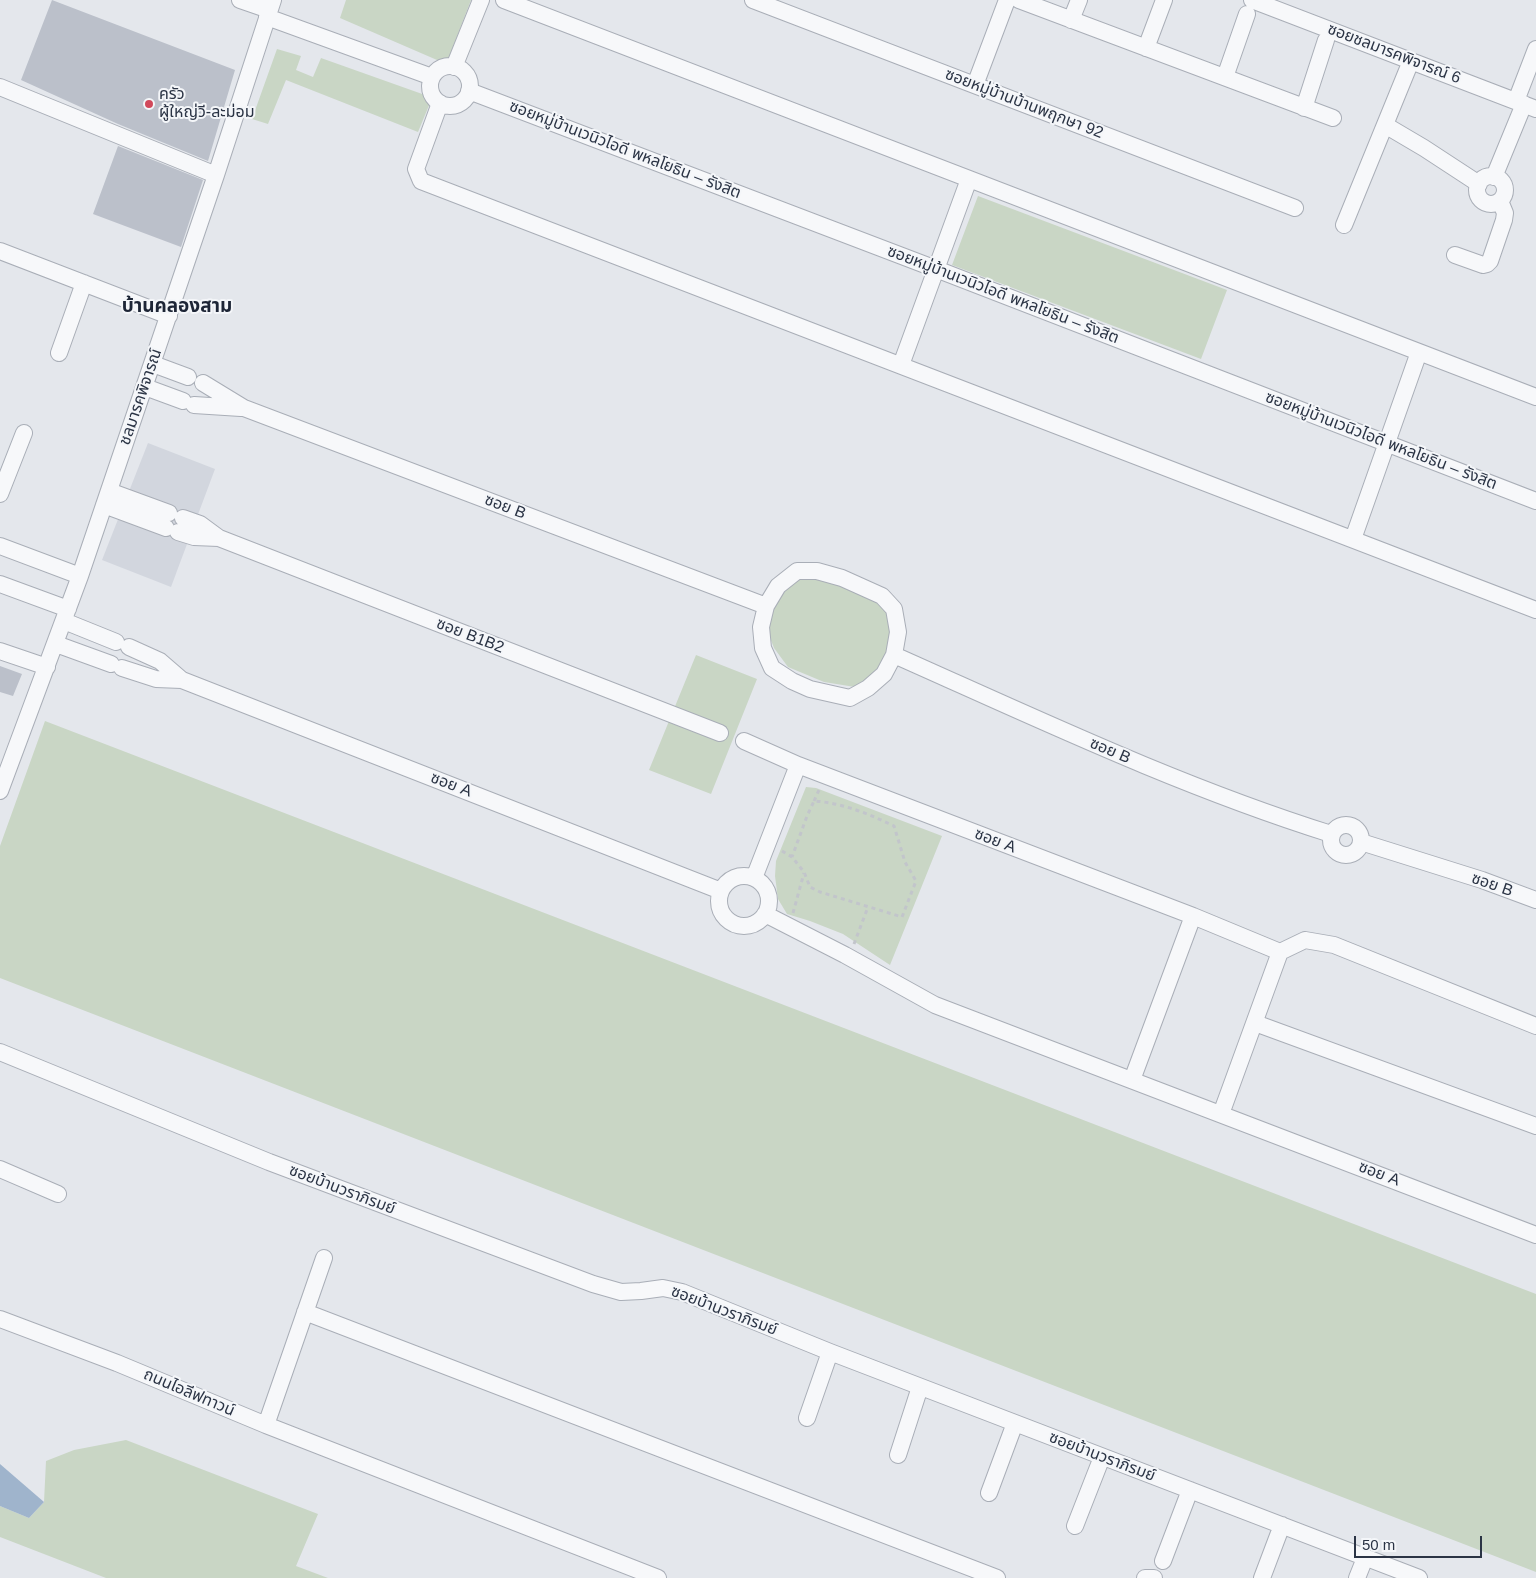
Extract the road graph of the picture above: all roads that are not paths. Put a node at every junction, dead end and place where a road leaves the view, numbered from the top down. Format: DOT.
graph roads {
  1 [pos="240,0"];
  2 [pos="481,0"];
  3 [pos="504,0"];
  4 [pos="753,0"];
  5 [pos="1008,0"];
  6 [pos="1019,0"];
  7 [pos="1079,0"];
  8 [pos="1164,0"];
  9 [pos="1250,7"];
  10 [pos="270,9"];
  11 [pos="1071,20"];
  12 [pos="1326,40"];
  13 [pos="1146,48"];
  14 [pos="1536,49"];
  15 [pos="1411,61"];
  16 [pos="454,67"];
  17 [pos="432,77"];
  18 [pos="1225,78"];
  19 [pos="975,85"];
  20 [pos="0,86"];
  21 [pos="470,91"];
  22 [pos="440,103"];
  23 [pos="1525,105"];
  24 [pos="1304,108"];
  25 [pos="1333,118"];
  26 [pos="1385,125"];
  27 [pos="216,175"];
  28 [pos="1494,177"];
  29 [pos="969,179"];
  30 [pos="1479,184"];
  31 [pos="1500,201"];
  32 [pos="1295,208"];
  33 [pos="1344,225"];
  34 [pos="0,251"];
  35 [pos="1455,255"];
  36 [pos="936,269"];
  37 [pos="84,283"];
  38 [pos="169,316"];
  39 [pos="1419,352"];
  40 [pos="59,353"];
  41 [pos="153,364"];
  42 [pos="901,365"];
  43 [pos="145,387"];
  44 [pos="1536,397"];
  45 [pos="244,408"];
  46 [pos="24,433"];
  47 [pos="1386,444"];
  48 [pos="0,494"];
  49 [pos="107,498"];
  50 [pos="1536,502"];
  51 [pos="1353,539"];
  52 [pos="0,546"];
  53 [pos="80,576"];
  54 [pos="0,584"];
  55 [pos="766,606"];
  56 [pos="1536,610"];
  57 [pos="66,615"];
  58 [pos="56,644"];
  59 [pos="0,650"];
  60 [pos="894,655"];
  61 [pos="47,667"];
  62 [pos="182,680"];
  63 [pos="720,733"];
  64 [pos="744,741"];
  65 [pos="798,765"];
  66 [pos="0,791"];
  67 [pos="1332,834"];
  68 [pos="1361,842"];
  69 [pos="754,878"];
  70 [pos="721,891"];
  71 [pos="1536,900"];
  72 [pos="765,914"];
  73 [pos="1193,916"];
  74 [pos="1280,952"];
  75 [pos="1255,1022"];
  76 [pos="1536,1026"];
  77 [pos="0,1052"];
  78 [pos="1132,1080"];
  79 [pos="1222,1114"];
  80 [pos="1536,1126"];
  81 [pos="0,1169"];
  82 [pos="58,1194"];
  83 [pos="1536,1235"];
  84 [pos="324,1258"];
  85 [pos="305,1312"];
  86 [pos="0,1319"];
  87 [pos="830,1352"];
  88 [pos="920,1387"];
  89 [pos="807,1418"];
  90 [pos="1015,1423"];
  91 [pos="266,1425"];
  92 [pos="898,1455"];
  93 [pos="1102,1457"];
  94 [pos="1190,1490"];
  95 [pos="989,1493"];
  96 [pos="1075,1526"];
  97 [pos="1282,1526"];
  98 [pos="1366,1558"];
  99 [pos="1163,1561"];
  100 [pos="658,1578"];
  101 [pos="997,1578"];
  102 [pos="1145,1578"];
  103 [pos="1154,1578"];
  104 [pos="1262,1578"];
  105 [pos="1357,1578"];
  106 [pos="1419,1578"];
  1 -- 10 [label="street"];
  2 -- 16 [label="street"];
  3 -- 29 [label="street"];
  4 -- 19 [label="street, ซอยหมู่บ้านบ้านพฤกษา 92"];
  5 -- 19 [label="street"];
  6 -- 11 [label="street"];
  7 -- 11 [label="street"];
  8 -- 13 [label="street"];
  9 -- 15 [label="street, ซอยชลมารคพิจารณ์ 6"];
  9 -- 18 [label="street"];
  10 -- 17 [label="street"];
  10 -- 27 [label="street, ชลมารคพิจารณ์"];
  11 -- 13 [label="street"];
  12 -- 24 [label="street"];
  13 -- 18 [label="street"];
  14 -- 23 [label="street"];
  15 -- 23 [label="street, ซอยชลมารคพิจารณ์ 6"];
  15 -- 26 [label="street"];
  16 -- 17 [label="street"];
  16 -- 21 [label="street"];
  17 -- 22 [label="street"];
  18 -- 24 [label="street"];
  19 -- 32 [label="street, ซอยหมู่บ้านบ้านพฤกษา 92"];
  20 -- 27 [label="street"];
  21 -- 22 [label="street"];
  21 -- 36 [label="street, ซอยหมู่บ้านเวนิวไอดี พหลโยธิน – รังสิต"];
  22 -- 42 [label="street"];
  23 -- 28 [label="street"];
  24 -- 25 [label="street"];
  26 -- 30 [label="street"];
  26 -- 33 [label="street"];
  27 -- 38 [label="street, ชลมารคพิจารณ์"];
  28 -- 30 [label="street"];
  28 -- 31 [label="street"];
  29 -- 36 [label="street"];
  29 -- 39 [label="street"];
  30 -- 31 [label="street"];
  31 -- 35 [label="street"];
  34 -- 37 [label="street"];
  36 -- 42 [label="street"];
  36 -- 47 [label="street, ซอยหมู่บ้านเวนิวไอดี พหลโยธิน – รังสิต"];
  37 -- 38 [label="street"];
  37 -- 40 [label="street"];
  38 -- 41 [label="street, ชลมารคพิจารณ์"];
  39 -- 44 [label="street"];
  39 -- 47 [label="street"];
  41 -- 43 [label="street, ชลมารคพิจารณ์"];
  41 -- 45 [label="street, ซอย B"];
  42 -- 51 [label="street"];
  43 -- 45 [label="street, ซอย B"];
  43 -- 49 [label="street, ชลมารคพิจารณ์"];
  45 -- 55 [label="street, ซอย B"];
  46 -- 48 [label="street"];
  47 -- 50 [label="street, ซอยหมู่บ้านเวนิวไอดี พหลโยธิน – รังสิต"];
  47 -- 51 [label="street"];
  49 -- 53 [label="street, ชลมารคพิจารณ์"];
  49 -- 63 [label="street, ซอย B1B2"];
  51 -- 56 [label="street"];
  52 -- 53 [label="street"];
  53 -- 57 [label="street, ชลมารคพิจารณ์"];
  54 -- 57 [label="street, ซอย A"];
  55 -- 60 [label="street"];
  55 -- 60 [label="street"];
  57 -- 58 [label="street, ชลมารคพิจารณ์"];
  57 -- 62 [label="street, ซอย A"];
  58 -- 61 [label="street, ชลมารคพิจารณ์"];
  58 -- 62 [label="street, ซอย A"];
  59 -- 61 [label="street"];
  60 -- 67 [label="street, ซอย B"];
  61 -- 66 [label="street, ชลมารคพิจารณ์"];
  62 -- 70 [label="street, ซอย A"];
  64 -- 65 [label="street, ซอย A"];
  65 -- 69 [label="street"];
  65 -- 73 [label="street, ซอย A"];
  67 -- 68 [label="street"];
  67 -- 68 [label="street"];
  68 -- 71 [label="street, ซอย B"];
  69 -- 70 [label="street"];
  69 -- 72 [label="street"];
  70 -- 72 [label="street"];
  72 -- 78 [label="street, ซอย A"];
  73 -- 74 [label="street, ซอย A"];
  73 -- 78 [label="street"];
  74 -- 75 [label="street"];
  74 -- 76 [label="street"];
  75 -- 79 [label="street"];
  75 -- 80 [label="street"];
  77 -- 87 [label="street, ซอยบ้านวราภิรมย์"];
  78 -- 79 [label="street, ซอย A"];
  79 -- 83 [label="street, ซอย A"];
  81 -- 82 [label="street"];
  84 -- 85 [label="street"];
  85 -- 91 [label="street"];
  85 -- 101 [label="street"];
  86 -- 91 [label="street, ถนนไอลีฟทาวน์"];
  87 -- 88 [label="street, ซอยบ้านวราภิรมย์"];
  87 -- 89 [label="street"];
  88 -- 90 [label="street, ซอยบ้านวราภิรมย์"];
  88 -- 92 [label="street"];
  90 -- 93 [label="street, ซอยบ้านวราภิรมย์"];
  90 -- 95 [label="street"];
  91 -- 100 [label="street, ถนนไอลีฟทาวน์"];
  93 -- 94 [label="street, ซอยบ้านวราภิรมย์"];
  93 -- 96 [label="street"];
  94 -- 97 [label="street, ซอยบ้านวราภิรมย์"];
  94 -- 99 [label="street"];
  97 -- 98 [label="street, ซอยบ้านวราภิรมย์"];
  97 -- 104 [label="street"];
  98 -- 105 [label="street"];
  98 -- 106 [label="street, ซอยบ้านวราภิรมย์"];
  102 -- 103 [label="street"];
}
